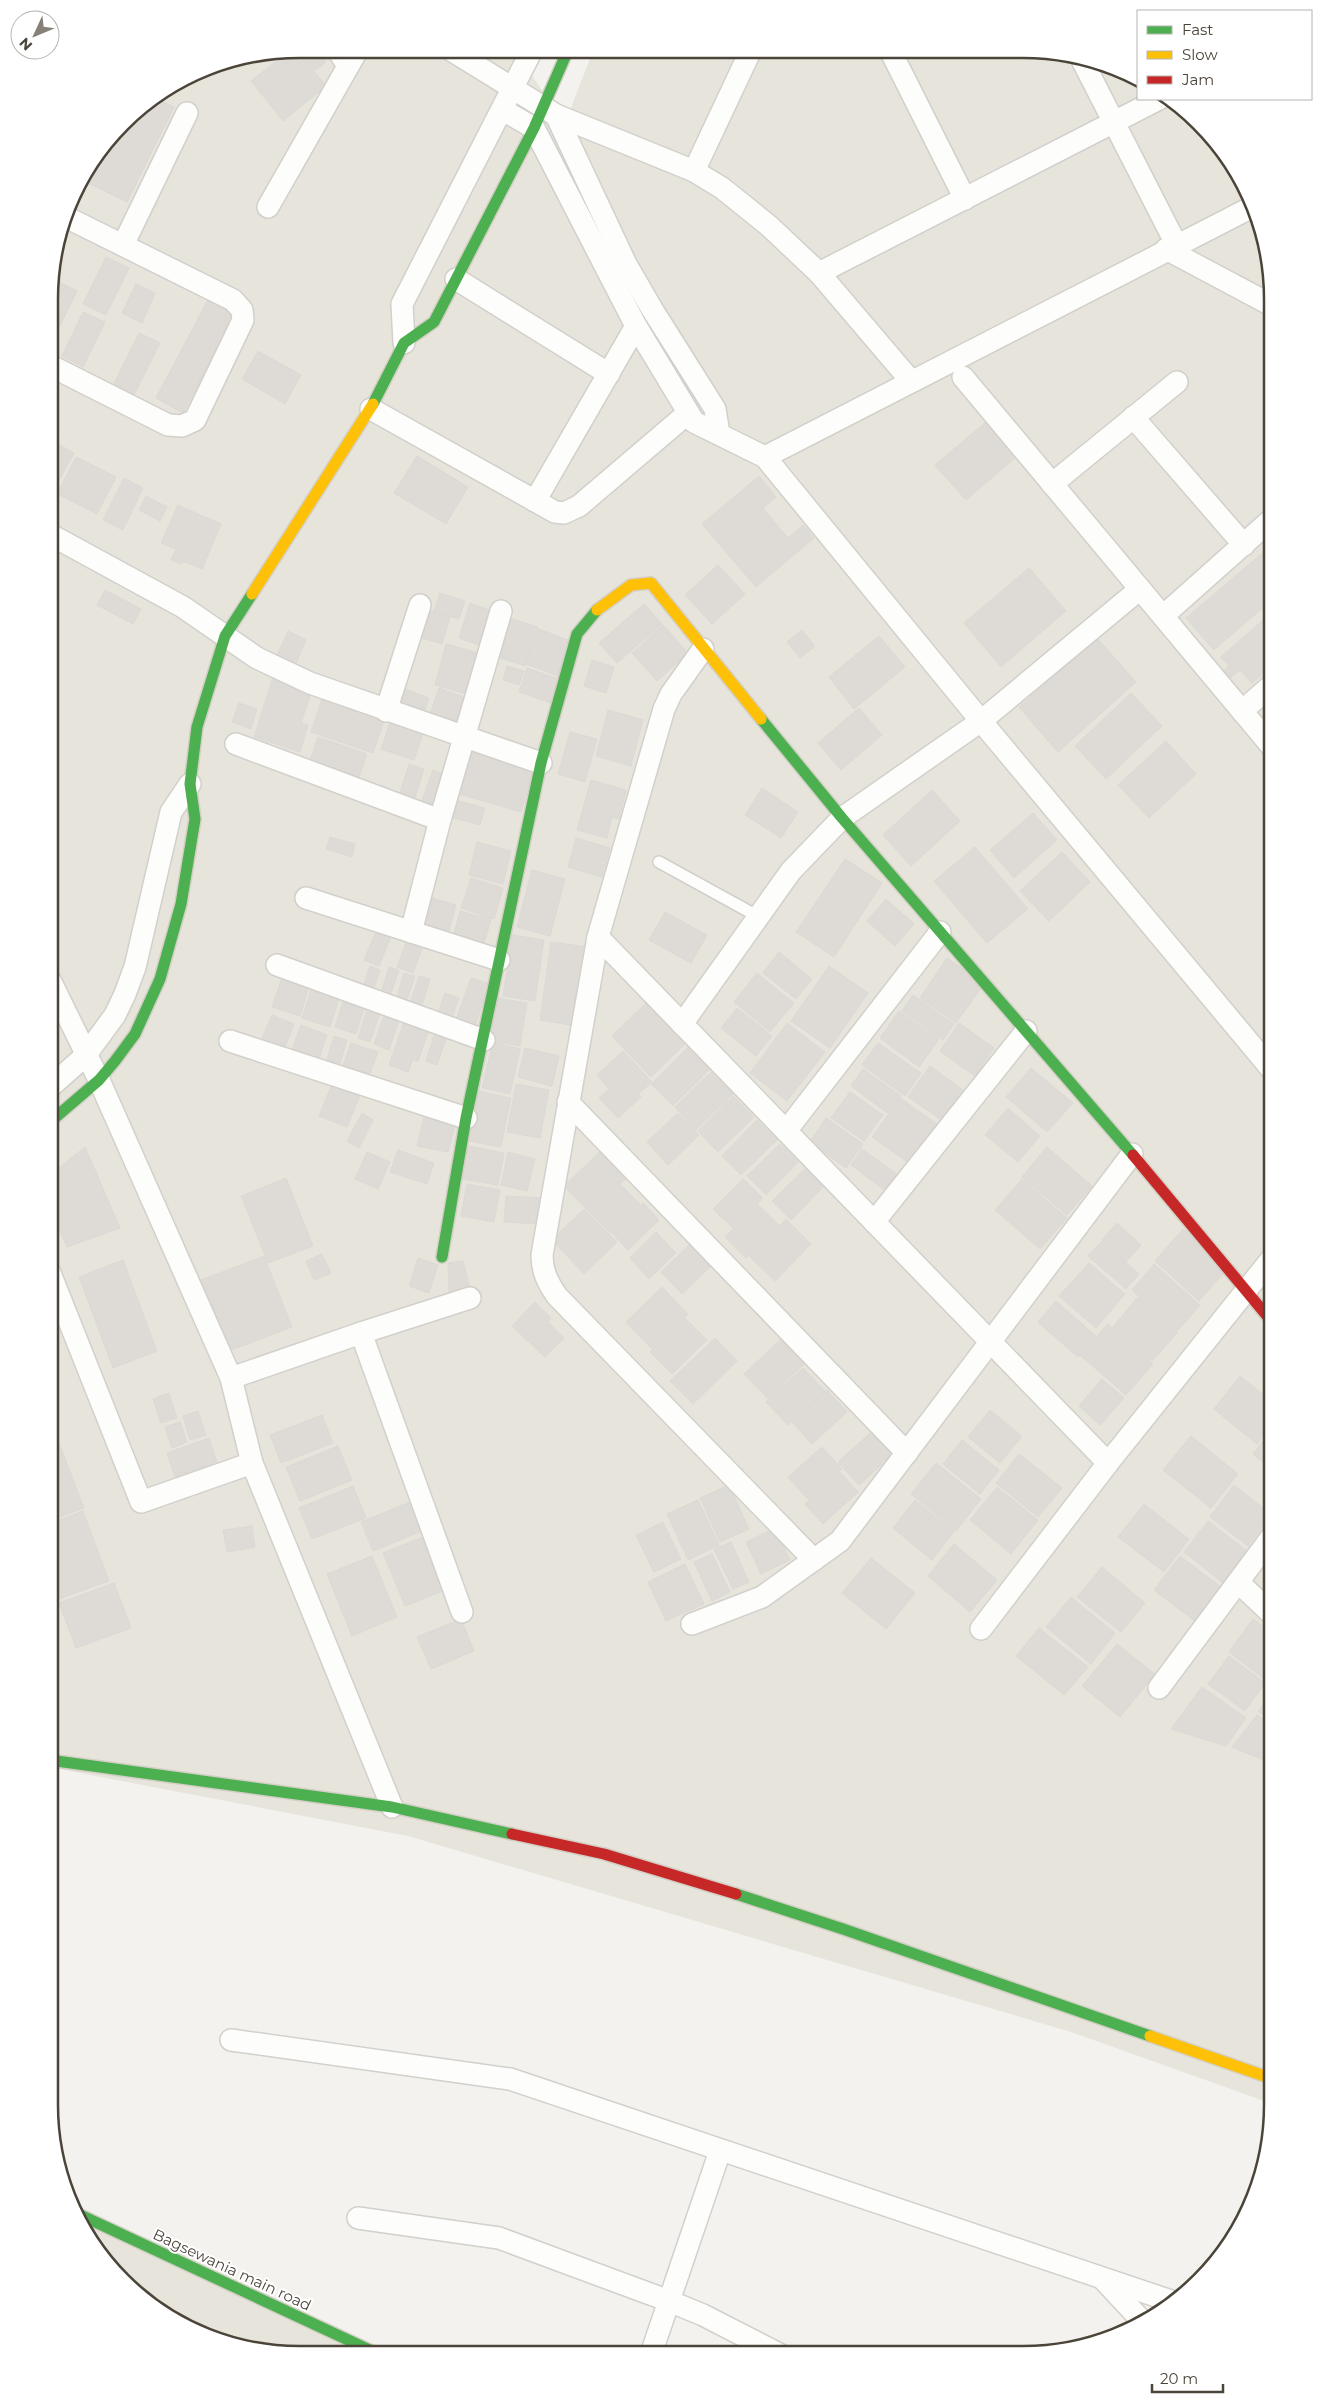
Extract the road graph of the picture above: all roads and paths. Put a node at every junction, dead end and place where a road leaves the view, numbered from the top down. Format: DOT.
graph roads {
  1 [pos="346,58"];
  2 [pos="464,58"];
  3 [pos="528,58"];
  4 [pos="566,58"];
  5 [pos="747,58"];
  6 [pos="894,58"];
  7 [pos="1085,66"];
  8 [pos="515,88"];
  9 [pos="1157,100"];
  10 [pos="503,110"];
  11 [pos="550,110"];
  12 [pos="187,112"];
  13 [pos="1114,122"];
  14 [pos="534,128"];
  15 [pos="694,171"];
  16 [pos="965,199"];
  17 [pos="268,207"];
  18 [pos="1247,209"];
  19 [pos="71,219"];
  20 [pos="123,245"];
  21 [pos="1171,246"];
  22 [pos="819,273"];
  23 [pos="456,279"];
  24 [pos="1264,301"];
  25 [pos="636,326"];
  26 [pos="404,343"];
  27 [pos="58,370"];
  28 [pos="609,374"];
  29 [pos="963,377"];
  30 [pos="911,381"];
  31 [pos="1177,382"];
  32 [pos="371,409"];
  33 [pos="688,413"];
  34 [pos="1133,417"];
  35 [pos="719,434"];
  36 [pos="765,457"];
  37 [pos="1052,484"];
  38 [pos="535,501"];
  39 [pos="1264,526"];
  40 [pos="58,539"];
  41 [pos="1244,545"];
  42 [pos="1140,589"];
  43 [pos="420,605"];
  44 [pos="501,611"];
  45 [pos="1163,616"];
  46 [pos="225,636"];
  47 [pos="703,649"];
  48 [pos="1264,692"];
  49 [pos="386,710"];
  50 [pos="1242,711"];
  51 [pos="981,721"];
  52 [pos="464,737"];
  53 [pos="1264,737"];
  54 [pos="236,744"];
  55 [pos="541,763"];
  56 [pos="190,784"];
  57 [pos="842,818"];
  58 [pos="440,820"];
  59 [pos="659,862"];
  60 [pos="306,898"];
  61 [pos="759,917"];
  62 [pos="411,932"];
  63 [pos="940,932"];
  64 [pos="598,937"];
  65 [pos="499,960"];
  66 [pos="278,965"];
  67 [pos="58,997"];
  68 [pos="682,1024"];
  69 [pos="1026,1031"];
  70 [pos="484,1040"];
  71 [pos="230,1041"];
  72 [pos="86,1056"];
  73 [pos="1264,1060"];
  74 [pos="58,1080"];
  75 [pos="99,1080"];
  76 [pos="568,1102"];
  77 [pos="58,1115"];
  78 [pos="466,1118"];
  79 [pos="786,1131"];
  80 [pos="1132,1154"];
  81 [pos="874,1222"];
  82 [pos="442,1257"];
  83 [pos="1264,1268"];
  84 [pos="1247,1289"];
  85 [pos="58,1293"];
  86 [pos="470,1298"];
  87 [pos="1264,1311"];
  88 [pos="361,1333"];
  89 [pos="991,1343"];
  90 [pos="231,1378"];
  91 [pos="907,1453"];
  92 [pos="252,1463"];
  93 [pos="1108,1463"];
  94 [pos="1264,1548"];
  95 [pos="814,1560"];
  96 [pos="1238,1582"];
  97 [pos="1264,1607"];
  98 [pos="462,1612"];
  99 [pos="692,1624"];
  100 [pos="981,1629"];
  101 [pos="1159,1688"];
  102 [pos="58,1761"];
  103 [pos="392,1807"];
  104 [pos="232,2040"];
  105 [pos="1264,2076"];
  106 [pos="720,2151"];
  107 [pos="85,2217"];
  108 [pos="358,2218"];
  109 [pos="1101,2277"];
  110 [pos="1166,2299"];
  111 [pos="669,2301"];
  112 [pos="1138,2317"];
  113 [pos="355,2346"];
  114 [pos="654,2346"];
  115 [pos="766,2346"];
  1 -- 17 [label="street"];
  2 -- 8 [label="street"];
  3 -- 8 [label="street"];
  4 -- 11 [label="street"];
  5 -- 15 [label="street"];
  6 -- 16 [label="street"];
  7 -- 13 [label="street"];
  8 -- 10 [label="street"];
  8 -- 11 [label="street"];
  9 -- 13 [label="street"];
  10 -- 14 [label="street"];
  10 -- 26 [label="street"];
  11 -- 14 [label="street"];
  11 -- 15 [label="street"];
  11 -- 35 [label="street"];
  12 -- 20 [label="street"];
  13 -- 16 [label="street"];
  13 -- 21 [label="street"];
  14 -- 23 [label="street"];
  14 -- 25 [label="street"];
  15 -- 22 [label="street"];
  16 -- 22 [label="street"];
  18 -- 21 [label="street"];
  19 -- 20 [label="street"];
  20 -- 27 [label="street"];
  21 -- 24 [label="street"];
  21 -- 30 [label="street"];
  22 -- 30 [label="street"];
  23 -- 26 [label="street"];
  23 -- 28 [label="street"];
  25 -- 28 [label="street"];
  25 -- 33 [label="street"];
  26 -- 32 [label="street"];
  28 -- 38 [label="street"];
  29 -- 37 [label="street"];
  30 -- 36 [label="street"];
  31 -- 34 [label="street"];
  32 -- 38 [label="street"];
  32 -- 46 [label="street"];
  33 -- 35 [label="street"];
  33 -- 38 [label="street"];
  34 -- 37 [label="street"];
  34 -- 41 [label="street"];
  35 -- 36 [label="street"];
  36 -- 51 [label="street"];
  37 -- 42 [label="street"];
  39 -- 41 [label="street"];
  40 -- 46 [label="street"];
  41 -- 45 [label="street"];
  42 -- 45 [label="street"];
  42 -- 51 [label="street"];
  43 -- 49 [label="street"];
  44 -- 52 [label="street"];
  45 -- 50 [label="street"];
  46 -- 49 [label="street"];
  46 -- 56 [label="street"];
  47 -- 55 [label="street"];
  47 -- 57 [label="street"];
  47 -- 64 [label="street"];
  48 -- 50 [label="street"];
  49 -- 52 [label="street"];
  50 -- 53 [label="street"];
  51 -- 57 [label="street"];
  51 -- 73 [label="street"];
  52 -- 55 [label="street"];
  52 -- 58 [label="street"];
  54 -- 58 [label="street"];
  55 -- 65 [label="street"];
  56 -- 72 [label="street"];
  56 -- 75 [label="street"];
  57 -- 61 [label="street"];
  57 -- 63 [label="street"];
  58 -- 62 [label="street"];
  59 -- 61 [label="lane"];
  60 -- 62 [label="street"];
  61 -- 68 [label="street"];
  62 -- 65 [label="street"];
  63 -- 69 [label="street"];
  63 -- 79 [label="street"];
  64 -- 68 [label="street"];
  64 -- 76 [label="street"];
  65 -- 70 [label="street"];
  66 -- 70 [label="street"];
  67 -- 72 [label="street"];
  68 -- 79 [label="street"];
  69 -- 80 [label="street"];
  69 -- 81 [label="street"];
  70 -- 78 [label="street"];
  71 -- 78 [label="street"];
  72 -- 74 [label="street"];
  72 -- 75 [label="street"];
  75 -- 77 [label="street"];
  75 -- 90 [label="street"];
  76 -- 91 [label="street"];
  76 -- 95 [label="street"];
  78 -- 82 [label="street"];
  79 -- 81 [label="street"];
  80 -- 84 [label="street"];
  80 -- 89 [label="street"];
  81 -- 89 [label="street"];
  83 -- 84 [label="street"];
  84 -- 87 [label="street"];
  84 -- 93 [label="street"];
  85 -- 92 [label="street"];
  86 -- 88 [label="street"];
  88 -- 90 [label="street"];
  88 -- 98 [label="street"];
  89 -- 91 [label="street"];
  89 -- 93 [label="street"];
  90 -- 92 [label="street"];
  91 -- 95 [label="street"];
  92 -- 103 [label="street"];
  93 -- 100 [label="street"];
  94 -- 96 [label="street"];
  95 -- 99 [label="street"];
  96 -- 97 [label="street"];
  96 -- 101 [label="street"];
  102 -- 103 [label="street"];
  103 -- 105 [label="street"];
  104 -- 106 [label="street"];
  106 -- 109 [label="street"];
  106 -- 111 [label="street"];
  107 -- 113 [label="street, Bagsewania main road"];
  108 -- 111 [label="street"];
  109 -- 110 [label="street"];
  109 -- 112 [label="street"];
  111 -- 114 [label="street"];
  111 -- 115 [label="street"];
}
